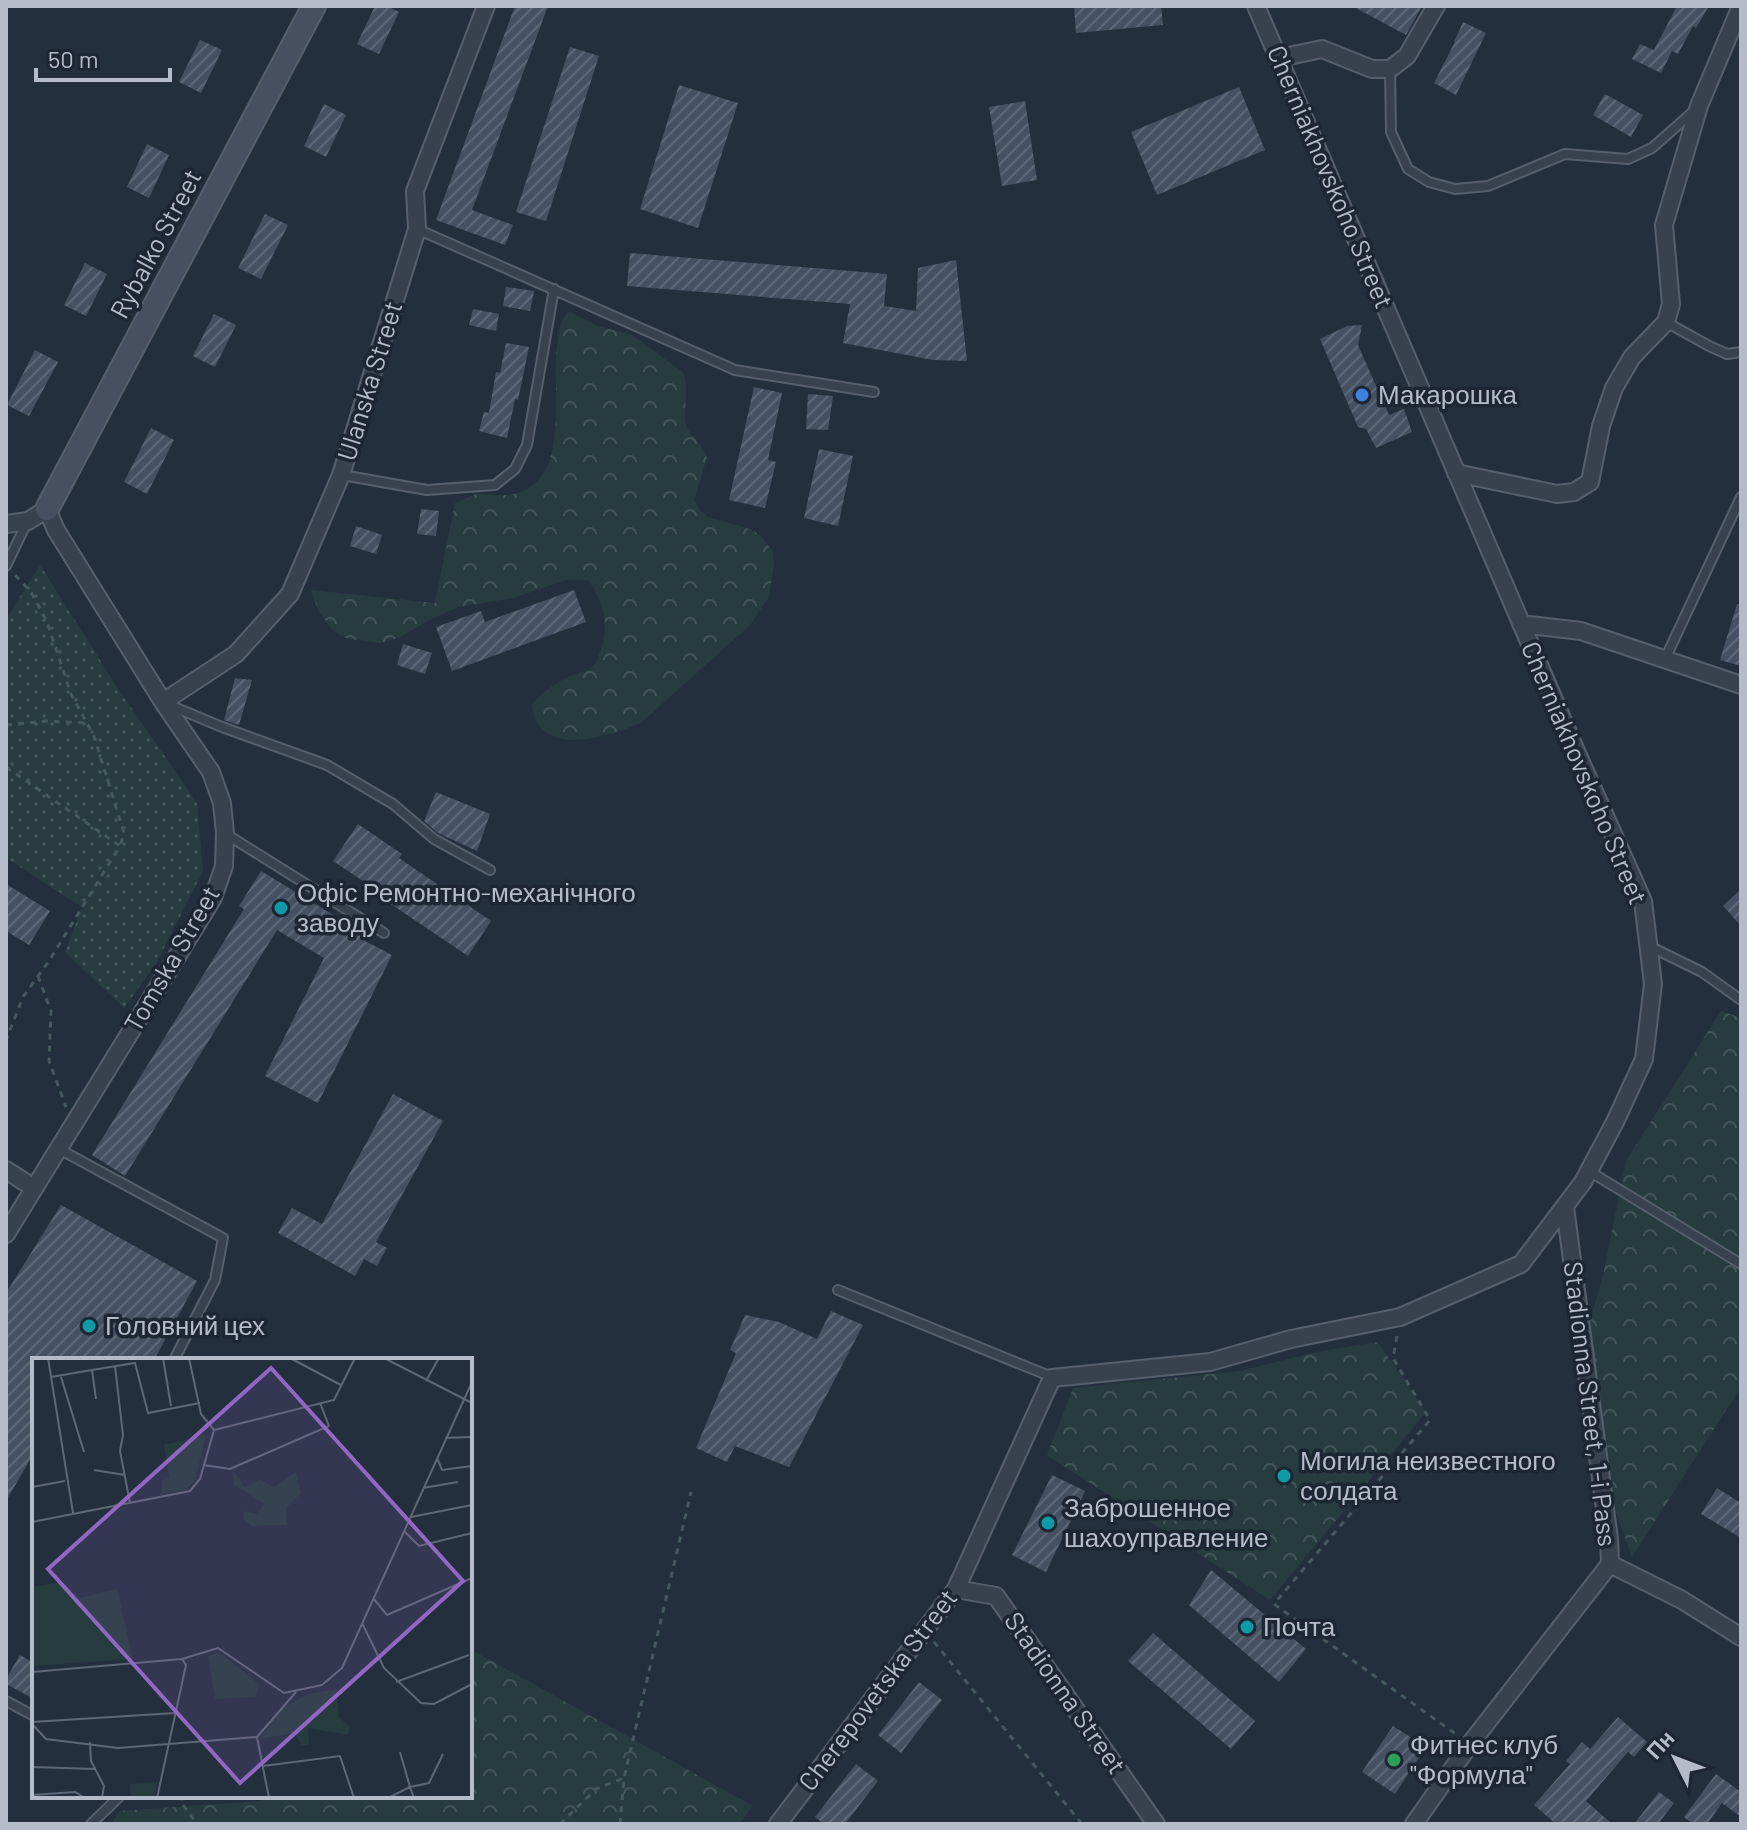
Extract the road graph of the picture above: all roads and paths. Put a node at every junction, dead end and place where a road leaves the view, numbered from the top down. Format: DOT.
graph roads {
  1 [pos="314,6"];
  2 [pos="486,6"];
  3 [pos="1256,6"];
  4 [pos="1436,6"];
  5 [pos="1741,6"];
  6 [pos="1279,58"];
  7 [pos="1390,69"];
  8 [pos="1699,106"];
  9 [pos="417,229"];
  10 [pos="554,289"];
  11 [pos="1666,322"];
  12 [pos="1741,352"];
  13 [pos="874,392"];
  14 [pos="1456,473"];
  15 [pos="341,475"];
  16 [pos="1741,497"];
  17 [pos="47,509"];
  18 [pos="28,521"];
  19 [pos="6,524"];
  20 [pos="6,566"];
  21 [pos="14,575"];
  22 [pos="1521,624"];
  23 [pos="1665,659"];
  24 [pos="1741,685"];
  25 [pos="163,702"];
  26 [pos="87,723"];
  27 [pos="6,725"];
  28 [pos="6,767"];
  29 [pos="225,833"];
  30 [pos="120,846"];
  31 [pos="490,870"];
  32 [pos="384,933"];
  33 [pos="1648,946"];
  34 [pos="38,976"];
  35 [pos="1741,1000"];
  36 [pos="6,1040"];
  37 [pos="68,1112"];
  38 [pos="58,1148"];
  39 [pos="6,1170"];
  40 [pos="1589,1171"];
  41 [pos="34,1188"];
  42 [pos="1565,1207"];
  43 [pos="6,1234"];
  44 [pos="1741,1264"];
  45 [pos="838,1290"];
  46 [pos="1400,1317"];
  47 [pos="175,1358"];
  48 [pos="1052,1378"];
  49 [pos="691,1492"];
  50 [pos="1610,1564"];
  51 [pos="956,1589"];
  52 [pos="925,1630"];
  53 [pos="1741,1637"];
  54 [pos="6,1701"];
  55 [pos="32,1715"];
  56 [pos="1470,1744"];
  57 [pos="624,1778"];
  58 [pos="118,1798"];
  59 [pos="183,1798"];
  60 [pos="91,1824"];
  61 [pos="197,1824"];
  62 [pos="560,1824"];
  63 [pos="620,1824"];
  64 [pos="778,1824"];
  65 [pos="1082,1824"];
  66 [pos="1156,1824"];
  67 [pos="1414,1824"];
  1 -- 17 [label="street, Rybalko Street"];
  2 -- 9 [label="street, Ulanska Street"];
  3 -- 6 [label="street, Cherniakhovskoho Street"];
  4 -- 7 [label="street"];
  5 -- 8 [label="street"];
  6 -- 7 [label="street"];
  6 -- 14 [label="street, Cherniakhovskoho Street"];
  7 -- 8 [label="lane"];
  8 -- 11 [label="street"];
  9 -- 10 [label="lane"];
  9 -- 15 [label="street, Ulanska Street"];
  10 -- 13 [label="lane"];
  10 -- 15 [label="lane"];
  11 -- 12 [label="lane"];
  11 -- 14 [label="street"];
  14 -- 22 [label="street, Cherniakhovskoho Street"];
  15 -- 25 [label="street, Ulanska Street"];
  16 -- 23 [label="lane"];
  17 -- 18 [label="street"];
  17 -- 25 [label="street, Tomska Street"];
  18 -- 19 [label="street"];
  18 -- 20 [label="lane"];
  21 -- 26 [label="path"];
  22 -- 23 [label="street"];
  22 -- 33 [label="street, Cherniakhovskoho Street"];
  23 -- 24 [label="street"];
  25 -- 29 [label="street, Tomska Street"];
  25 -- 31 [label="lane"];
  26 -- 27 [label="path"];
  26 -- 30 [label="path"];
  28 -- 30 [label="path"];
  29 -- 32 [label="lane"];
  29 -- 38 [label="street, Tomska Street"];
  30 -- 34 [label="path"];
  33 -- 35 [label="lane"];
  33 -- 40 [label="street, Cherniakhovskoho Street"];
  34 -- 36 [label="path"];
  34 -- 37 [label="path"];
  38 -- 41 [label="street, Tomska Street"];
  38 -- 47 [label="lane"];
  39 -- 41 [label="street"];
  40 -- 42 [label="street, Cherniakhovskoho Street"];
  40 -- 44 [label="lane"];
  41 -- 43 [label="street, Tomska Street"];
  42 -- 46 [label="street, Cherniakhovskoho Street"];
  42 -- 50 [label="street, Stadionna Street, 1-i Pass"];
  45 -- 48 [label="lane"];
  46 -- 48 [label="street, Cherniakhovskoho Street"];
  46 -- 56 [label="path"];
  48 -- 51 [label="street, Cherepovetska Street"];
  49 -- 57 [label="path"];
  50 -- 53 [label="street"];
  50 -- 56 [label="street, Stadionna Street, 1-i Pass"];
  51 -- 52 [label="street, Cherepovetska Street"];
  51 -- 66 [label="street, Stadionna Street"];
  52 -- 64 [label="street, Cherepovetska Street"];
  52 -- 65 [label="path"];
  54 -- 55 [label="lane"];
  56 -- 67 [label="street, Stadionna Street, 1-i Pass"];
  57 -- 62 [label="path"];
  57 -- 63 [label="path"];
  58 -- 60 [label="lane"];
  59 -- 61 [label="path"];
}
